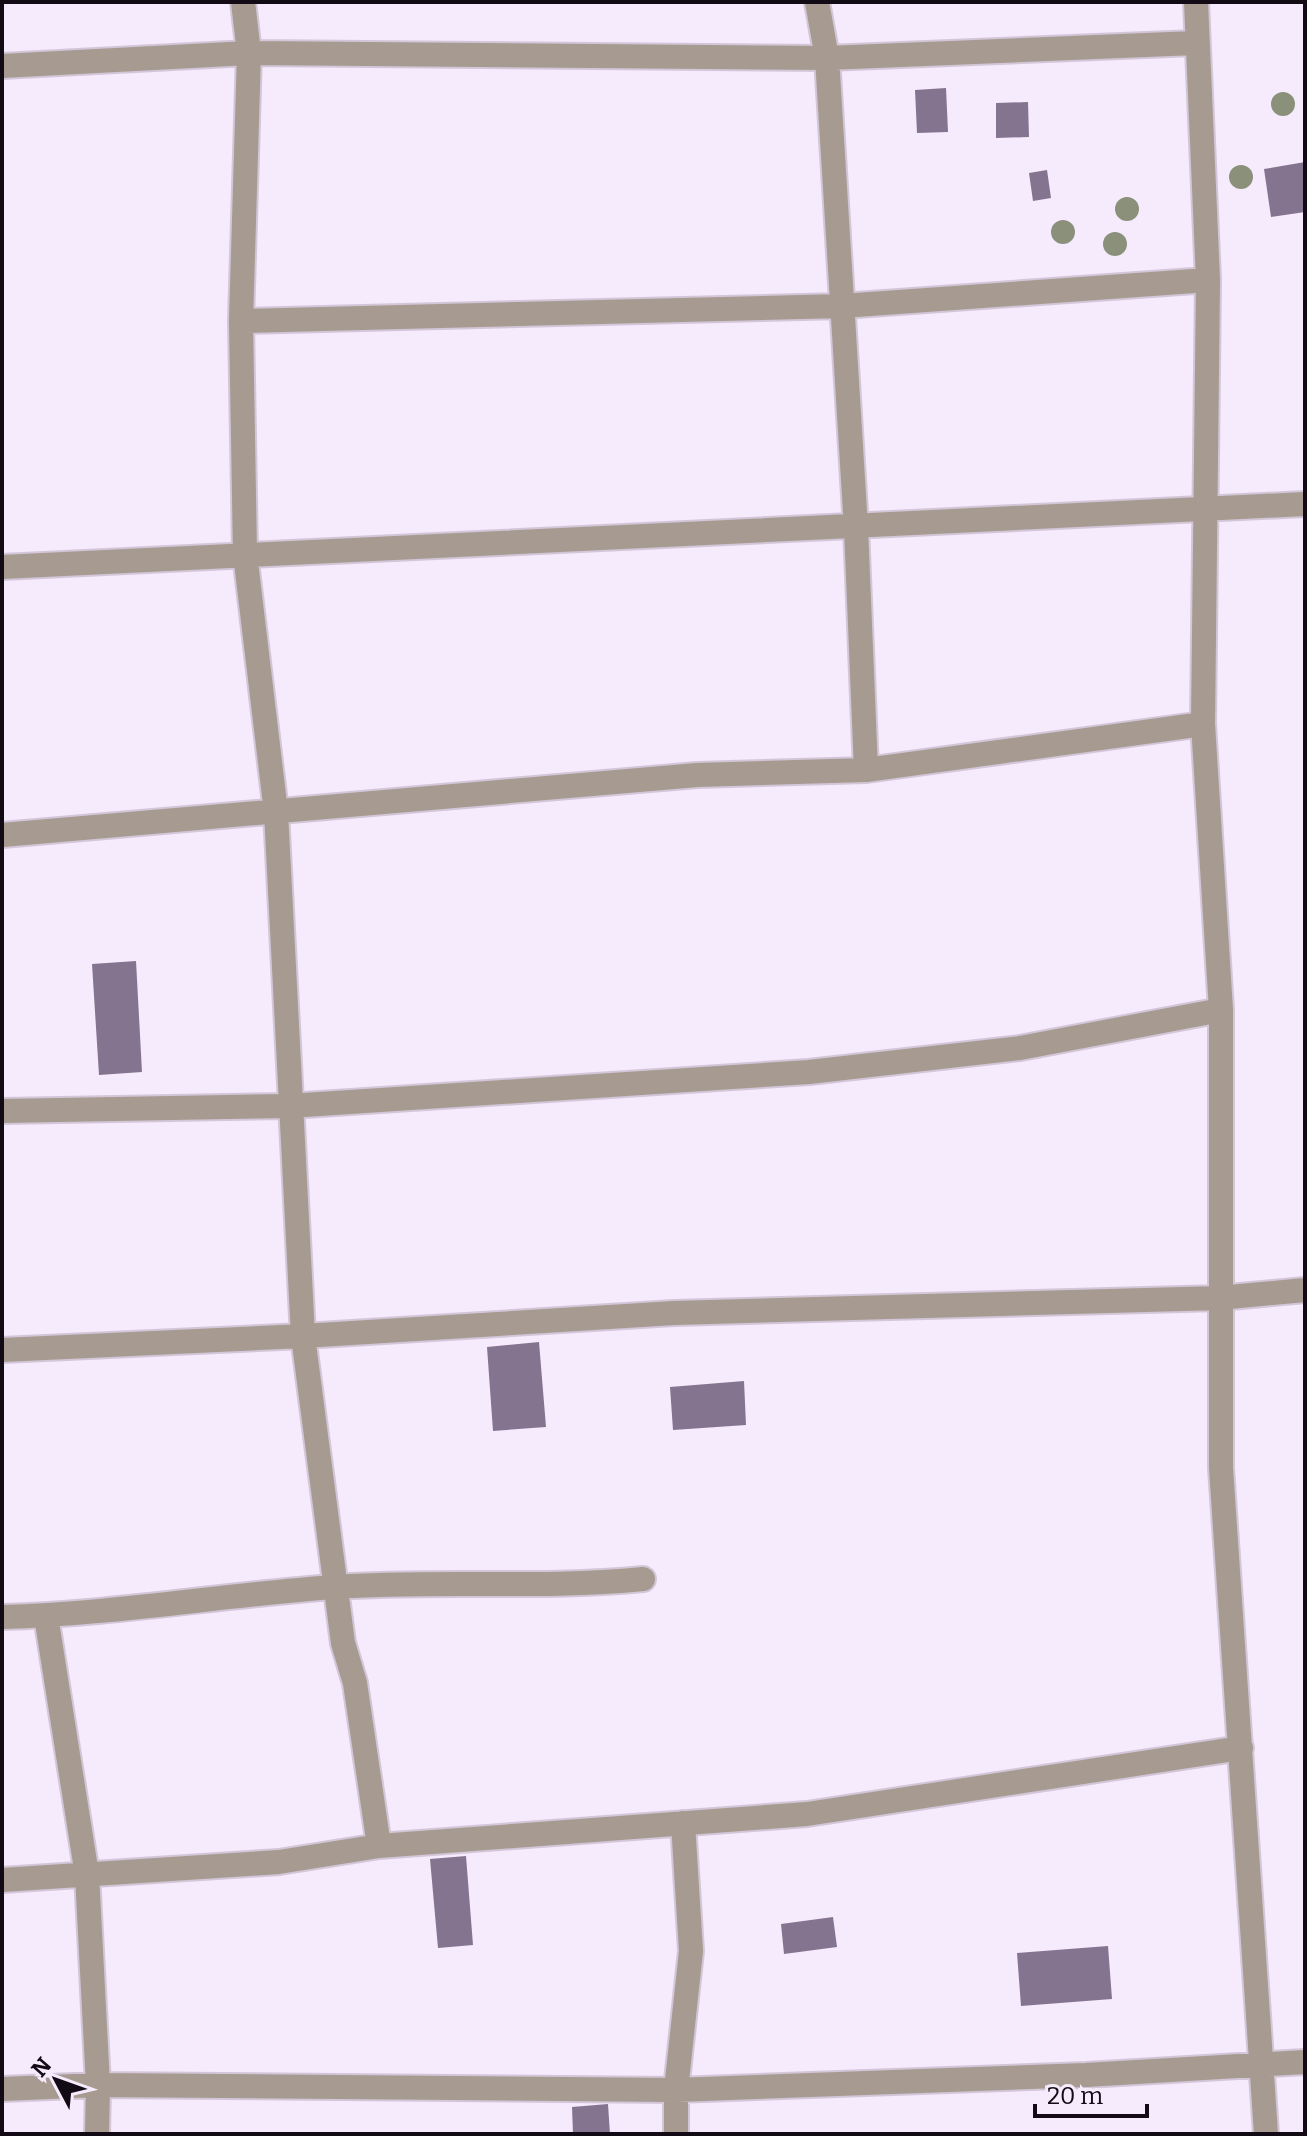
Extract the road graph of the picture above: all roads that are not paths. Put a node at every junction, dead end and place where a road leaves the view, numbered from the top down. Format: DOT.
graph roads {
  1 [pos="243,2"];
  2 [pos="817,2"];
  3 [pos="1196,2"];
  4 [pos="1195,43"];
  5 [pos="249,53"];
  6 [pos="827,58"];
  7 [pos="2,66"];
  8 [pos="1208,280"];
  9 [pos="842,306"];
  10 [pos="241,321"];
  11 [pos="1305,504"];
  12 [pos="1208,509"];
  13 [pos="856,528"];
  14 [pos="245,554"];
  15 [pos="2,567"];
  16 [pos="1203,724"];
  17 [pos="866,770"];
  18 [pos="276,812"];
  19 [pos="2,835"];
  20 [pos="1221,1010"];
  21 [pos="289,1106"];
  22 [pos="2,1111"];
  23 [pos="1305,1290"];
  24 [pos="1219,1298"];
  25 [pos="303,1336"];
  26 [pos="2,1350"];
  27 [pos="643,1579"];
  28 [pos="335,1587"];
  29 [pos="46,1616"];
  30 [pos="2,1617"];
  31 [pos="1241,1748"];
  32 [pos="683,1823"];
  33 [pos="379,1846"];
  34 [pos="87,1875"];
  35 [pos="2,1880"];
  36 [pos="1305,2062"];
  37 [pos="1263,2066"];
  38 [pos="98,2085"];
  39 [pos="2,2089"];
  40 [pos="676,2090"];
  41 [pos="97,2134"];
  42 [pos="676,2134"];
  43 [pos="1266,2134"];
  1 -- 5 [label="street"];
  2 -- 6 [label="street"];
  3 -- 4 [label="street"];
  4 -- 6 [label="street"];
  4 -- 8 [label="street"];
  5 -- 6 [label="street"];
  5 -- 7 [label="street"];
  5 -- 10 [label="street"];
  6 -- 9 [label="street"];
  8 -- 9 [label="street"];
  8 -- 12 [label="street"];
  9 -- 10 [label="street"];
  9 -- 13 [label="street"];
  10 -- 14 [label="street"];
  11 -- 12 [label="street"];
  12 -- 13 [label="street"];
  12 -- 16 [label="street"];
  13 -- 14 [label="street"];
  13 -- 17 [label="street"];
  14 -- 15 [label="street"];
  14 -- 18 [label="street"];
  16 -- 17 [label="street"];
  16 -- 20 [label="street"];
  17 -- 18 [label="street"];
  18 -- 19 [label="street"];
  18 -- 21 [label="street"];
  20 -- 21 [label="street"];
  20 -- 24 [label="street"];
  21 -- 22 [label="street"];
  21 -- 25 [label="street"];
  23 -- 24 [label="street"];
  24 -- 25 [label="street"];
  24 -- 31 [label="street"];
  25 -- 26 [label="street"];
  25 -- 28 [label="street"];
  27 -- 28 [label="street"];
  28 -- 29 [label="street"];
  28 -- 33 [label="street"];
  29 -- 30 [label="street"];
  29 -- 34 [label="street"];
  31 -- 32 [label="street"];
  31 -- 37 [label="street"];
  32 -- 33 [label="street"];
  32 -- 40 [label="street"];
  33 -- 34 [label="street"];
  34 -- 35 [label="street"];
  34 -- 38 [label="street"];
  36 -- 37 [label="street"];
  37 -- 40 [label="street"];
  37 -- 43 [label="street"];
  38 -- 39 [label="street"];
  38 -- 40 [label="street"];
  38 -- 41 [label="street"];
  40 -- 42 [label="street"];
}
